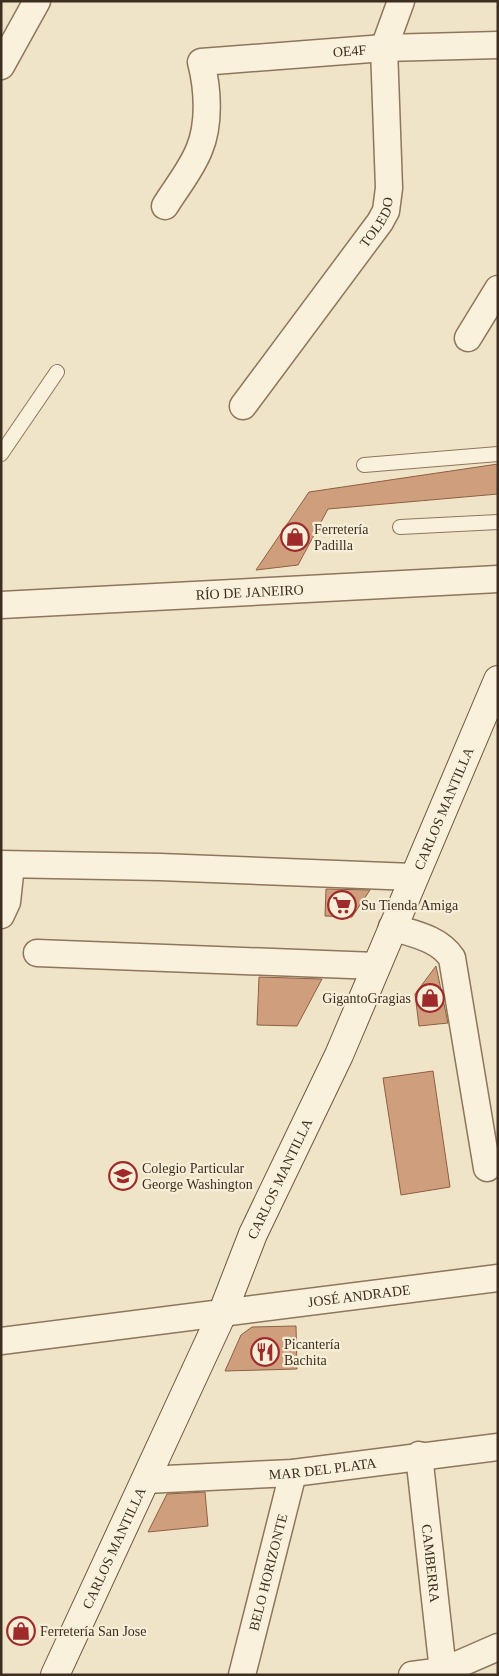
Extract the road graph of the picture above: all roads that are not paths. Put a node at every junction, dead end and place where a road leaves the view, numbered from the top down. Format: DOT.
graph roads {
  1 [pos="37,1"];
  2 [pos="401,1"];
  3 [pos="498,45"];
  4 [pos="384,48"];
  5 [pos="4,53"];
  6 [pos="164,206"];
  7 [pos="498,289"];
  8 [pos="468,338"];
  9 [pos="57,372"];
  10 [pos="243,406"];
  11 [pos="1,454"];
  12 [pos="498,454"];
  13 [pos="364,465"];
  14 [pos="498,522"];
  15 [pos="400,527"];
  16 [pos="498,579"];
  17 [pos="1,604"];
  18 [pos="498,680"];
  19 [pos="6,864"];
  20 [pos="413,877"];
  21 [pos="1,914"];
  22 [pos="392,927"];
  23 [pos="37,953"];
  24 [pos="376,966"];
  25 [pos="487,1168"];
  26 [pos="498,1278"];
  27 [pos="222,1314"];
  28 [pos="1,1341"];
  29 [pos="498,1447"];
  30 [pos="419,1455"];
  31 [pos="293,1473"];
  32 [pos="145,1480"];
  33 [pos="498,1647"];
  34 [pos="443,1671"];
  35 [pos="242,1673"];
  36 [pos="55,1675"];
  37 [pos="412,1675"];
  1 -- 5 [label="street"];
  2 -- 4 [label="street, TOLEDO"];
  3 -- 4 [label="street, OE4F"];
  4 -- 6 [label="street, OE4F"];
  4 -- 10 [label="street, TOLEDO"];
  7 -- 8 [label="street"];
  9 -- 11 [label="lane"];
  12 -- 13 [label="lane"];
  14 -- 15 [label="lane"];
  16 -- 17 [label="street, RÍO DE JANEIRO"];
  18 -- 20 [label="street, CARLOS MANTILLA"];
  19 -- 20 [label="street"];
  19 -- 21 [label="street"];
  20 -- 22 [label="street, CARLOS MANTILLA"];
  22 -- 24 [label="street, CARLOS MANTILLA"];
  22 -- 25 [label="street"];
  23 -- 24 [label="street"];
  24 -- 27 [label="street, CARLOS MANTILLA"];
  26 -- 27 [label="street, JOSÉ ANDRADE"];
  27 -- 28 [label="street, JOSÉ ANDRADE"];
  27 -- 32 [label="street, CARLOS MANTILLA"];
  29 -- 30 [label="street, MAR DEL PLATA"];
  30 -- 31 [label="street, MAR DEL PLATA"];
  30 -- 34 [label="street, CAMBERRA"];
  31 -- 32 [label="street, MAR DEL PLATA"];
  31 -- 35 [label="street, BELO HORIZONTE"];
  32 -- 36 [label="street, CARLOS MANTILLA"];
  33 -- 34 [label="street"];
  34 -- 37 [label="street"];
}
